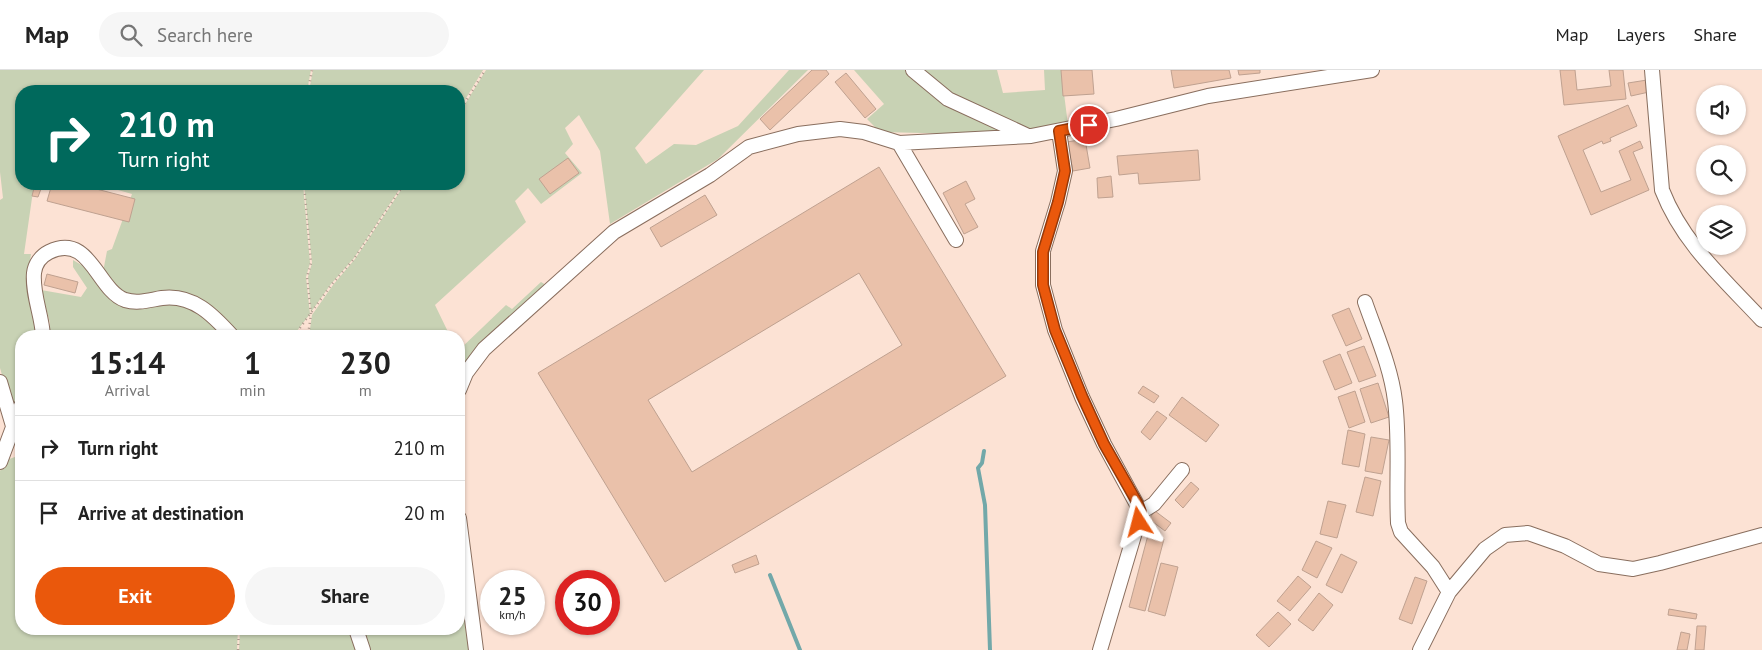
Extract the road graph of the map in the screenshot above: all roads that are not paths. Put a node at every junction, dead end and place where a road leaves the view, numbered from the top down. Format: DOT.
graph roads {
  1 [pos="912,70"];
  2 [pos="1372,70"];
  3 [pos="1652,70"];
  4 [pos="1059,131"];
  5 [pos="1031,136"];
  6 [pos="899,143"];
  7 [pos="956,240"];
  8 [pos="1366,302"];
  9 [pos="1762,320"];
  10 [pos="42,330"];
  11 [pos="226,330"];
  12 [pos="465,375"];
  13 [pos="0,382"];
  14 [pos="15,421"];
  15 [pos="13,426"];
  16 [pos="0,462"];
  17 [pos="1182,470"];
  18 [pos="1141,512"];
  19 [pos="1762,535"];
  20 [pos="465,565"];
  21 [pos="1448,592"];
  22 [pos="358,635"];
  23 [pos="364,650"];
  24 [pos="476,650"];
  25 [pos="1100,650"];
  26 [pos="1420,650"];
  1 -- 5 [label="street"];
  2 -- 4 [label="street"];
  3 -- 9 [label="street"];
  4 -- 5 [label="street"];
  4 -- 18 [label="street"];
  5 -- 6 [label="street"];
  6 -- 7 [label="street"];
  6 -- 12 [label="street"];
  8 -- 21 [label="street"];
  10 -- 11 [label="street"];
  13 -- 15 [label="street"];
  14 -- 15 [label="street"];
  15 -- 16 [label="street"];
  17 -- 18 [label="street"];
  18 -- 25 [label="street"];
  19 -- 21 [label="street"];
  20 -- 24 [label="street"];
  21 -- 26 [label="street"];
  22 -- 23 [label="street"];
}
